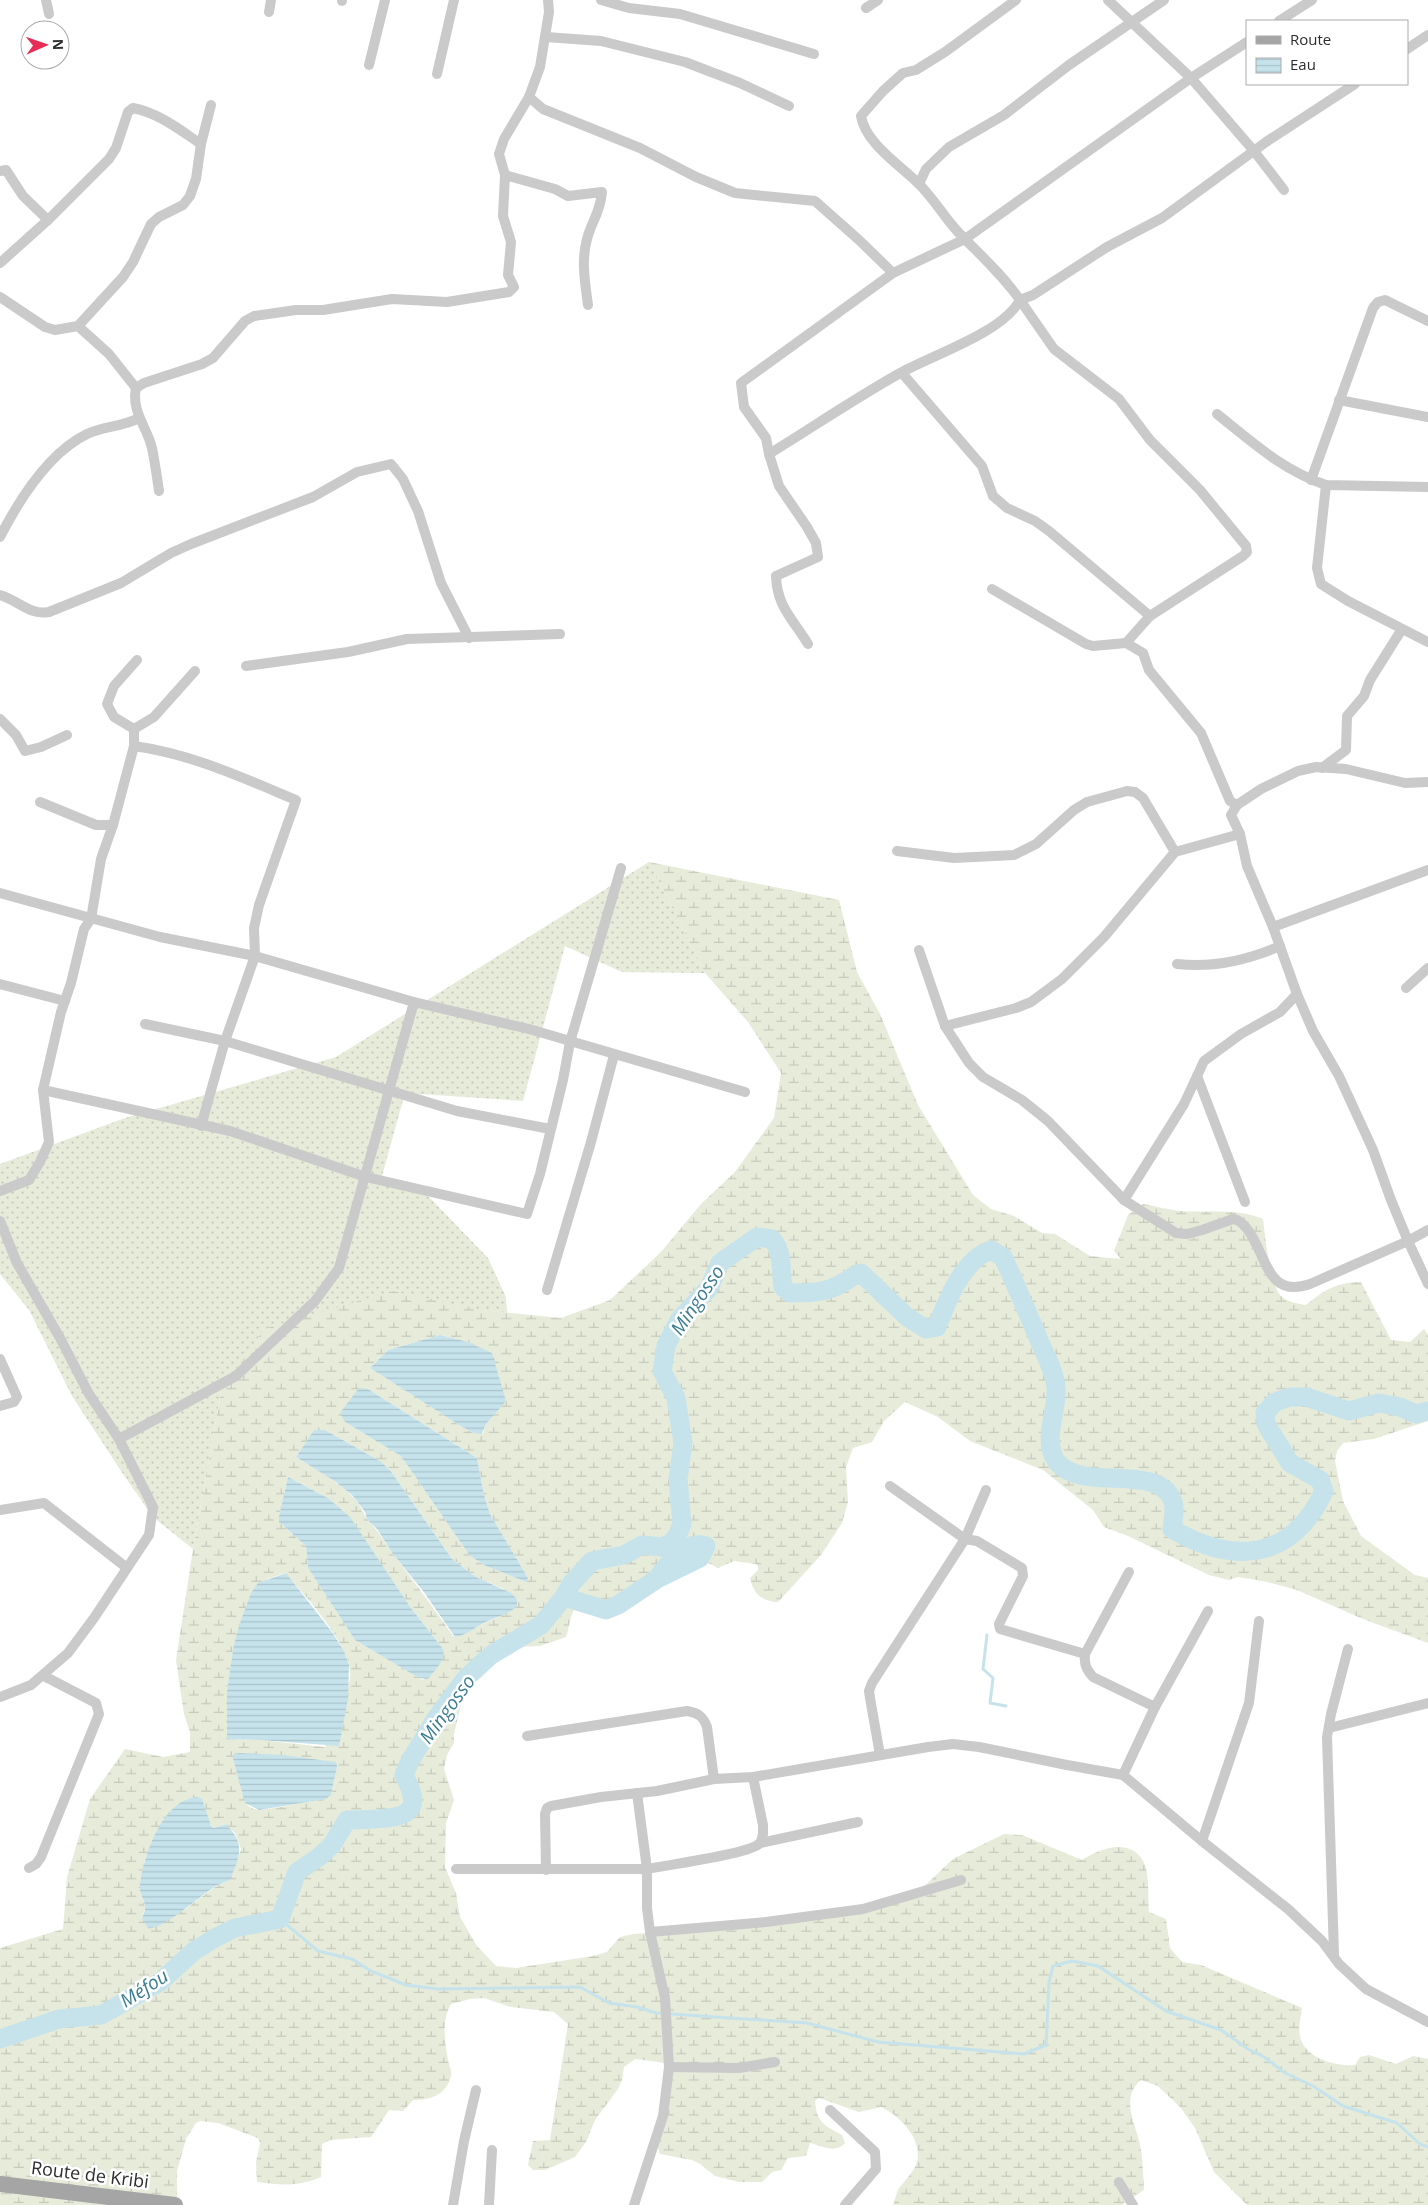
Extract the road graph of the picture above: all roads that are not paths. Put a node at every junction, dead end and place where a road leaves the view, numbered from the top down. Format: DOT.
graph roads {
  1 [pos="46,0"];
  2 [pos="271,0"];
  3 [pos="385,0"];
  4 [pos="454,0"];
  5 [pos="548,0"];
  6 [pos="601,0"];
  7 [pos="878,0"];
  8 [pos="1016,0"];
  9 [pos="1108,0"];
  10 [pos="1164,0"];
  11 [pos="1312,0"];
  12 [pos="866,8"];
  13 [pos="269,12"];
  14 [pos="49,14"];
  15 [pos="1281,20"];
  16 [pos="1131,22"];
  17 [pos="1428,35"];
  18 [pos="546,37"];
  19 [pos="1246,43"];
  20 [pos="1408,49"];
  21 [pos="814,54"];
  22 [pos="369,66"];
  23 [pos="437,74"];
  24 [pos="1191,78"];
  25 [pos="1353,85"];
  26 [pos="529,97"];
  27 [pos="211,105"];
  28 [pos="789,106"];
  29 [pos="201,144"];
  30 [pos="1254,151"];
  31 [pos="0,171"];
  32 [pos="505,175"];
  33 [pos="919,184"];
  34 [pos="1284,190"];
  35 [pos="48,220"];
  36 [pos="965,239"];
  37 [pos="0,263"];
  38 [pos="893,273"];
  39 [pos="0,297"];
  40 [pos="1020,300"];
  41 [pos="588,304"];
  42 [pos="1428,321"];
  43 [pos="78,326"];
  44 [pos="902,372"];
  45 [pos="136,388"];
  46 [pos="1339,400"];
  47 [pos="1217,414"];
  48 [pos="1428,417"];
  49 [pos="138,418"];
  50 [pos="769,454"];
  51 [pos="1311,480"];
  52 [pos="1326,485"];
  53 [pos="1428,487"];
  54 [pos="160,492"];
  55 [pos="0,537"];
  56 [pos="992,589"];
  57 [pos="0,595"];
  58 [pos="1150,616"];
  59 [pos="1402,629"];
  60 [pos="560,634"];
  61 [pos="469,638"];
  62 [pos="1428,642"];
  63 [pos="1126,643"];
  64 [pos="808,644"];
  65 [pos="137,660"];
  66 [pos="246,666"];
  67 [pos="195,671"];
  68 [pos="0,719"];
  69 [pos="134,729"];
  70 [pos="67,735"];
  71 [pos="134,746"];
  72 [pos="1322,768"];
  73 [pos="1428,782"];
  74 [pos="40,802"];
  75 [pos="1237,805"];
  76 [pos="113,825"];
  77 [pos="1240,834"];
  78 [pos="897,851"];
  79 [pos="1175,852"];
  80 [pos="621,868"];
  81 [pos="1428,870"];
  82 [pos="0,893"];
  83 [pos="91,919"];
  84 [pos="1273,928"];
  85 [pos="1280,946"];
  86 [pos="920,950"];
  87 [pos="255,956"];
  88 [pos="1178,964"];
  89 [pos="1428,968"];
  90 [pos="0,984"];
  91 [pos="1406,988"];
  92 [pos="1297,994"];
  93 [pos="65,1001"];
  94 [pos="414,1002"];
  95 [pos="145,1024"];
  96 [pos="945,1026"];
  97 [pos="225,1042"];
  98 [pos="570,1042"];
  99 [pos="614,1055"];
  100 [pos="1197,1076"];
  101 [pos="43,1090"];
  102 [pos="389,1090"];
  103 [pos="745,1092"];
  104 [pos="201,1126"];
  105 [pos="550,1129"];
  106 [pos="366,1177"];
  107 [pos="0,1191"];
  108 [pos="1124,1200"];
  109 [pos="1245,1202"];
  110 [pos="0,1221"];
  111 [pos="1428,1230"];
  112 [pos="1408,1241"];
  113 [pos="1428,1284"];
  114 [pos="547,1290"];
  115 [pos="0,1358"];
  116 [pos="0,1406"];
  117 [pos="119,1439"];
  118 [pos="890,1486"];
  119 [pos="986,1490"];
  120 [pos="0,1510"];
  121 [pos="965,1539"];
  122 [pos="126,1568"];
  123 [pos="1129,1572"];
  124 [pos="1208,1611"];
  125 [pos="1258,1621"];
  126 [pos="1348,1649"];
  127 [pos="1085,1654"];
  128 [pos="44,1676"];
  129 [pos="0,1697"];
  130 [pos="1428,1702"];
  131 [pos="1155,1707"];
  132 [pos="1328,1728"];
  133 [pos="527,1736"];
  134 [pos="880,1755"];
  135 [pos="1123,1775"];
  136 [pos="753,1776"];
  137 [pos="714,1779"];
  138 [pos="637,1794"];
  139 [pos="858,1822"];
  140 [pos="1202,1841"];
  141 [pos="760,1843"];
  142 [pos="29,1868"];
  143 [pos="456,1869"];
  144 [pos="647,1869"];
  145 [pos="546,1870"];
  146 [pos="961,1880"];
  147 [pos="650,1932"];
  148 [pos="1334,1954"];
  149 [pos="1428,2022"];
  150 [pos="775,2062"];
  151 [pos="669,2067"];
  152 [pos="476,2090"];
  153 [pos="830,2110"];
  154 [pos="492,2150"];
  155 [pos="1120,2182"];
  156 [pos="0,2184"];
  157 [pos="175,2205"];
  158 [pos="453,2205"];
  159 [pos="490,2205"];
  160 [pos="634,2205"];
  161 [pos="845,2205"];
  162 [pos="1133,2205"];
  1 -- 14 [label="street"];
  2 -- 13 [label="street"];
  3 -- 22 [label="street"];
  4 -- 23 [label="street"];
  5 -- 18 [label="street"];
  6 -- 21 [label="street"];
  7 -- 12 [label="street"];
  8 -- 33 [label="street"];
  9 -- 16 [label="street"];
  10 -- 16 [label="street"];
  11 -- 15 [label="street"];
  16 -- 24 [label="street"];
  16 -- 33 [label="street"];
  17 -- 20 [label="street"];
  18 -- 26 [label="street"];
  18 -- 28 [label="street"];
  19 -- 24 [label="street"];
  24 -- 30 [label="street"];
  24 -- 36 [label="street"];
  25 -- 30 [label="street"];
  26 -- 32 [label="street"];
  26 -- 38 [label="street"];
  27 -- 29 [label="street"];
  29 -- 35 [label="street"];
  29 -- 43 [label="street"];
  30 -- 34 [label="street"];
  30 -- 40 [label="street"];
  31 -- 35 [label="street"];
  32 -- 41 [label="street"];
  32 -- 45 [label="street"];
  33 -- 36 [label="street"];
  35 -- 37 [label="street"];
  36 -- 38 [label="street"];
  36 -- 40 [label="street"];
  38 -- 50 [label="street"];
  39 -- 43 [label="street"];
  40 -- 44 [label="street"];
  40 -- 58 [label="street"];
  42 -- 46 [label="street"];
  43 -- 45 [label="street"];
  44 -- 50 [label="street"];
  44 -- 58 [label="street"];
  45 -- 49 [label="street"];
  46 -- 48 [label="street"];
  46 -- 51 [label="street"];
  47 -- 51 [label="street"];
  49 -- 54 [label="street"];
  49 -- 55 [label="street"];
  50 -- 64 [label="street"];
  51 -- 52 [label="street"];
  52 -- 53 [label="street"];
  52 -- 59 [label="street"];
  56 -- 63 [label="street"];
  57 -- 61 [label="street"];
  58 -- 63 [label="street"];
  59 -- 62 [label="street"];
  59 -- 72 [label="street"];
  60 -- 61 [label="street"];
  61 -- 66 [label="street"];
  63 -- 75 [label="street"];
  65 -- 69 [label="street"];
  67 -- 69 [label="street"];
  68 -- 70 [label="street"];
  69 -- 71 [label="street"];
  71 -- 76 [label="street"];
  71 -- 87 [label="street"];
  72 -- 73 [label="street"];
  72 -- 75 [label="street"];
  74 -- 76 [label="street"];
  75 -- 77 [label="street"];
  76 -- 83 [label="street"];
  77 -- 79 [label="street"];
  77 -- 84 [label="street"];
  78 -- 79 [label="street"];
  79 -- 96 [label="street"];
  80 -- 98 [label="street"];
  81 -- 84 [label="street"];
  82 -- 83 [label="street"];
  83 -- 87 [label="street"];
  83 -- 93 [label="street"];
  84 -- 85 [label="street"];
  85 -- 88 [label="street"];
  85 -- 92 [label="street"];
  86 -- 96 [label="street"];
  87 -- 94 [label="street"];
  87 -- 97 [label="street"];
  89 -- 91 [label="street"];
  90 -- 93 [label="street"];
  92 -- 100 [label="street"];
  92 -- 112 [label="street"];
  93 -- 101 [label="street"];
  94 -- 98 [label="street"];
  94 -- 102 [label="street"];
  95 -- 97 [label="street"];
  96 -- 108 [label="street"];
  97 -- 102 [label="street"];
  97 -- 104 [label="street"];
  98 -- 99 [label="street"];
  98 -- 105 [label="street"];
  99 -- 103 [label="street"];
  99 -- 114 [label="street"];
  100 -- 108 [label="street"];
  100 -- 109 [label="street"];
  101 -- 104 [label="street"];
  101 -- 107 [label="street"];
  102 -- 105 [label="street"];
  102 -- 106 [label="street"];
  104 -- 106 [label="street"];
  105 -- 106 [label="street"];
  106 -- 117 [label="street"];
  108 -- 112 [label="street"];
  110 -- 117 [label="street"];
  111 -- 112 [label="street"];
  112 -- 113 [label="street"];
  115 -- 116 [label="street"];
  117 -- 122 [label="street"];
  118 -- 121 [label="street"];
  119 -- 121 [label="street"];
  120 -- 122 [label="street"];
  121 -- 127 [label="street"];
  121 -- 134 [label="street"];
  122 -- 128 [label="street"];
  123 -- 127 [label="street"];
  124 -- 131 [label="street"];
  125 -- 140 [label="street"];
  126 -- 132 [label="street"];
  127 -- 131 [label="street"];
  128 -- 129 [label="street"];
  128 -- 142 [label="street"];
  130 -- 132 [label="street"];
  131 -- 135 [label="street"];
  132 -- 148 [label="street"];
  133 -- 137 [label="street"];
  134 -- 135 [label="street"];
  134 -- 136 [label="street"];
  135 -- 140 [label="street"];
  136 -- 137 [label="street"];
  136 -- 141 [label="street"];
  137 -- 138 [label="street"];
  138 -- 144 [label="street"];
  138 -- 145 [label="street"];
  139 -- 141 [label="street"];
  140 -- 148 [label="street"];
  141 -- 144 [label="street"];
  143 -- 145 [label="street"];
  144 -- 145 [label="street"];
  144 -- 147 [label="street"];
  146 -- 147 [label="street"];
  147 -- 151 [label="street"];
  148 -- 149 [label="street"];
  150 -- 151 [label="street"];
  151 -- 160 [label="street"];
  152 -- 158 [label="street"];
  153 -- 161 [label="street"];
  154 -- 159 [label="street"];
  155 -- 162 [label="street"];
  156 -- 157 [label="main road, Route de Kribi"];
}
